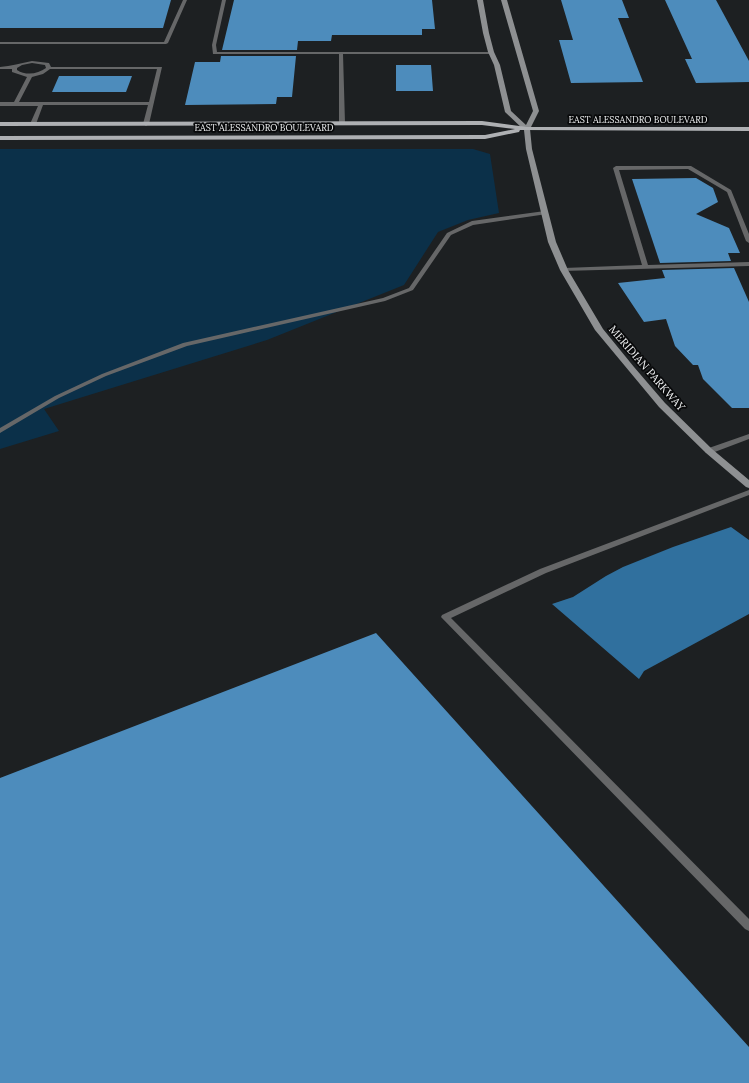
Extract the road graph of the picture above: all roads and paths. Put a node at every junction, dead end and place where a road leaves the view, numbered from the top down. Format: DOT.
graph roads {
  1 [pos="185,0"];
  2 [pos="224,0"];
  3 [pos="480,0"];
  4 [pos="504,0"];
  5 [pos="0,43"];
  6 [pos="491,52"];
  7 [pos="342,53"];
  8 [pos="15,67"];
  9 [pos="0,68"];
  10 [pos="49,68"];
  11 [pos="30,75"];
  12 [pos="151,103"];
  13 [pos="0,104"];
  14 [pos="16,104"];
  15 [pos="41,104"];
  16 [pos="342,123"];
  17 [pos="0,124"];
  18 [pos="33,124"];
  19 [pos="146,124"];
  20 [pos="527,129"];
  21 [pos="749,129"];
  22 [pos="0,138"];
  23 [pos="545,214"];
  24 [pos="749,241"];
  25 [pos="749,264"];
  26 [pos="646,266"];
  27 [pos="564,270"];
  28 [pos="0,431"];
  29 [pos="749,436"];
  30 [pos="709,451"];
  31 [pos="749,485"];
  32 [pos="749,492"];
  33 [pos="749,926"];
  1 -- 5 [label="lane"];
  2 -- 7 [label="lane"];
  3 -- 6 [label="main road"];
  4 -- 20 [label="main road"];
  6 -- 7 [label="lane"];
  6 -- 20 [label="main road"];
  7 -- 16 [label="lane"];
  8 -- 9 [label="lane"];
  8 -- 10 [label="lane"];
  8 -- 11 [label="lane"];
  10 -- 11 [label="lane"];
  10 -- 12 [label="lane"];
  11 -- 14 [label="lane"];
  12 -- 15 [label="lane"];
  12 -- 19 [label="lane"];
  13 -- 14 [label="lane"];
  14 -- 15 [label="lane"];
  15 -- 18 [label="lane"];
  16 -- 19 [label="main road, EAST ALESSANDRO BOULEVARD"];
  16 -- 20 [label="main road, EAST ALESSANDRO BOULEVARD"];
  17 -- 18 [label="main road, EAST ALESSANDRO BOULEVARD"];
  18 -- 19 [label="main road, EAST ALESSANDRO BOULEVARD"];
  20 -- 21 [label="main road, EAST ALESSANDRO BOULEVARD"];
  20 -- 22 [label="main road, EAST ALESSANDRO BOULEVARD"];
  20 -- 23 [label="main road, MERIDIAN PARKWAY"];
  23 -- 27 [label="main road, MERIDIAN PARKWAY"];
  23 -- 28 [label="lane"];
  24 -- 26 [label="lane"];
  25 -- 26 [label="lane"];
  26 -- 27 [label="lane"];
  27 -- 30 [label="main road, MERIDIAN PARKWAY"];
  29 -- 30 [label="lane"];
  30 -- 31 [label="main road, MERIDIAN PARKWAY"];
  32 -- 33 [label="lane"];
}
